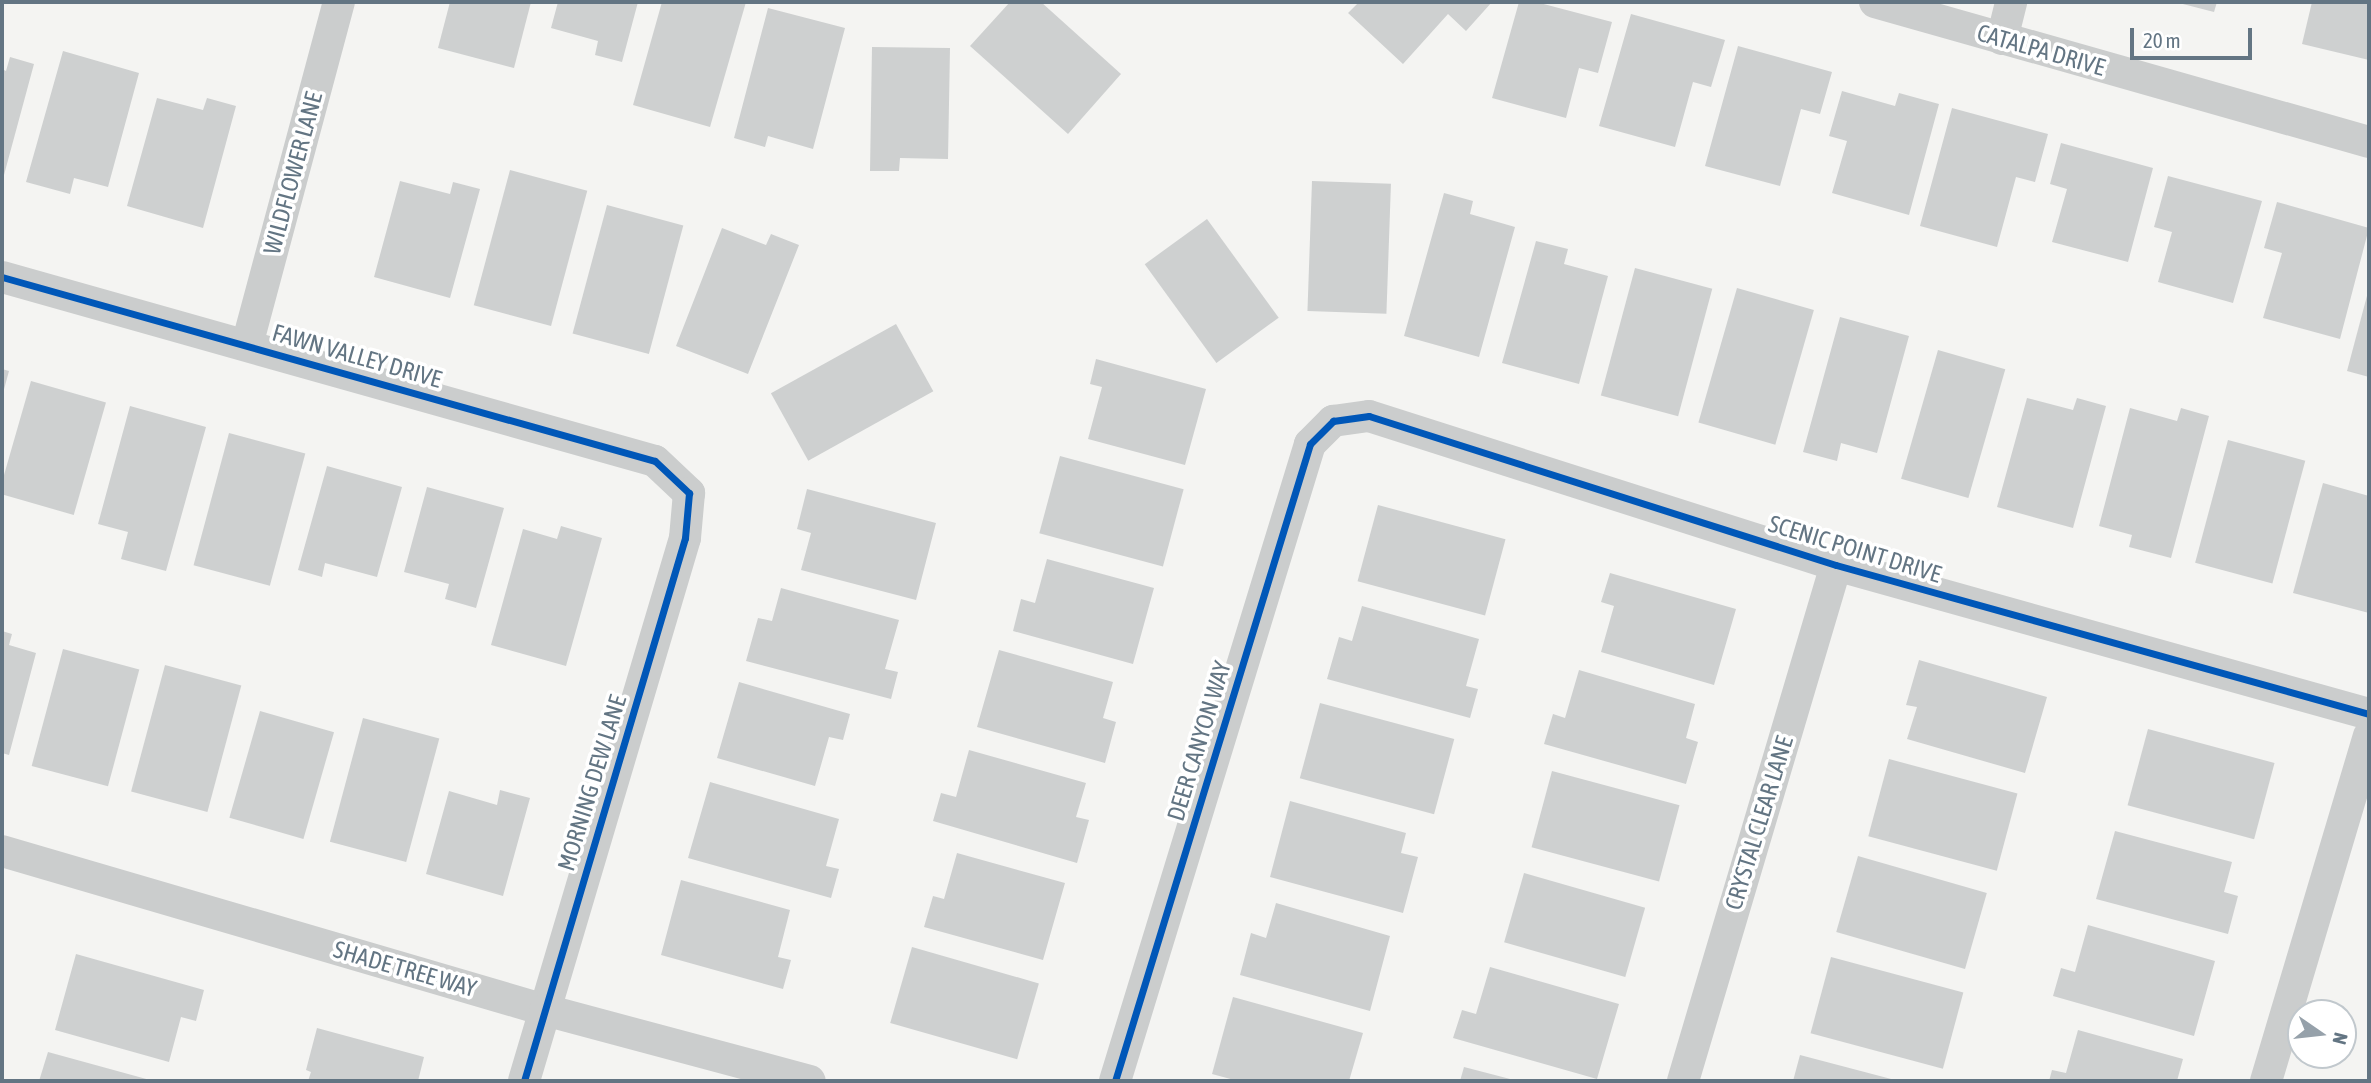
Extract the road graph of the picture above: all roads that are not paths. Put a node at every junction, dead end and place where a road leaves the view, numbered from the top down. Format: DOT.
graph roads {
  1 [pos="339,2"];
  2 [pos="1875,2"];
  3 [pos="2011,2"];
  4 [pos="2002,39"];
  5 [pos="2369,142"];
  6 [pos="2,277"];
  7 [pos="247,345"];
  8 [pos="1333,421"];
  9 [pos="689,494"];
  10 [pos="1836,565"];
  11 [pos="2369,714"];
  12 [pos="2369,736"];
  13 [pos="2,851"];
  14 [pos="545,1010"];
  15 [pos="524,1081"];
  16 [pos="810,1081"];
  17 [pos="1115,1081"];
  18 [pos="1683,1081"];
  19 [pos="2266,1081"];
  1 -- 7 [label="street, WILDFLOWER LANE"];
  2 -- 4 [label="street, CATALPA DRIVE"];
  3 -- 4 [label="street"];
  4 -- 5 [label="street, CATALPA DRIVE"];
  6 -- 7 [label="street, FAWN VALLEY DRIVE"];
  7 -- 9 [label="street, FAWN VALLEY DRIVE"];
  8 -- 10 [label="street, SCENIC POINT DRIVE"];
  8 -- 17 [label="street, DEER CANYON WAY"];
  9 -- 14 [label="street, MORNING DEW LANE"];
  10 -- 11 [label="street, SCENIC POINT DRIVE"];
  10 -- 18 [label="street, CRYSTAL CLEAR LANE"];
  12 -- 19 [label="street"];
  13 -- 14 [label="street, SHADE TREE WAY"];
  14 -- 15 [label="street, MORNING DEW LANE"];
  14 -- 16 [label="street, SHADE TREE WAY"];
}
